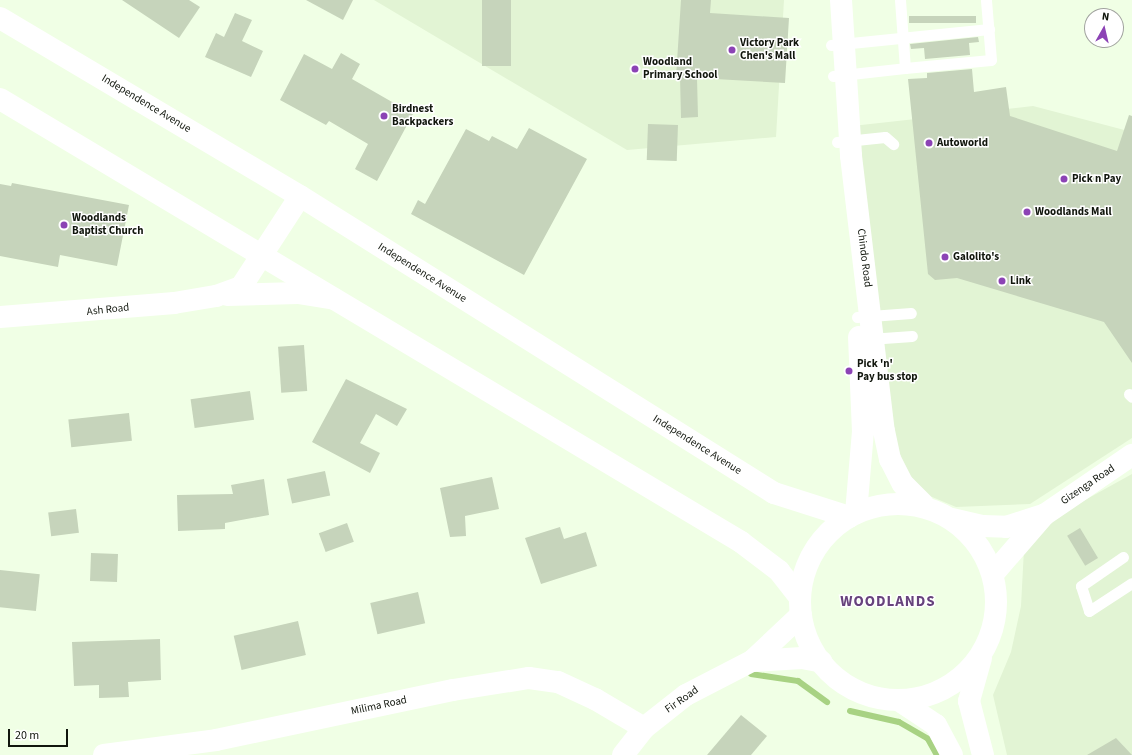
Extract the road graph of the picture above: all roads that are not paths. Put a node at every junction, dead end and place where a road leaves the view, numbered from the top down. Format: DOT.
graph roads {
  1 [pos="827,0"];
  2 [pos="841,0"];
  3 [pos="900,0"];
  4 [pos="986,0"];
  5 [pos="0,18"];
  6 [pos="988,29"];
  7 [pos="902,36"];
  8 [pos="837,44"];
  9 [pos="905,68"];
  10 [pos="840,75"];
  11 [pos="0,99"];
  12 [pos="844,141"];
  13 [pos="893,144"];
  14 [pos="300,196"];
  15 [pos="262,254"];
  16 [pos="216,296"];
  17 [pos="339,300"];
  18 [pos="911,313"];
  19 [pos="0,317"];
  20 [pos="865,317"];
  21 [pos="912,336"];
  22 [pos="867,340"];
  23 [pos="1132,455"];
  24 [pos="923,504"];
  25 [pos="853,515"];
  26 [pos="1044,515"];
  27 [pos="952,519"];
  28 [pos="1123,558"];
  29 [pos="993,574"];
  30 [pos="1132,583"];
  31 [pos="801,606"];
  32 [pos="983,652"];
  33 [pos="752,660"];
  34 [pos="822,662"];
  35 [pos="900,701"];
  36 [pos="644,728"];
  37 [pos="104,755"];
  38 [pos="623,755"];
  39 [pos="952,755"];
  40 [pos="983,755"];
  1 -- 8 [label="main road, Chindo Road"];
  2 -- 8 [label="main road, Chindo Road"];
  3 -- 7 [label="lane"];
  4 -- 6 [label="lane"];
  5 -- 14 [label="main road, Independence Avenue"];
  6 -- 7 [label="lane"];
  6 -- 9 [label="lane"];
  7 -- 8 [label="lane"];
  7 -- 9 [label="lane"];
  8 -- 10 [label="main road, Chindo Road"];
  9 -- 10 [label="lane"];
  10 -- 12 [label="main road, Chindo Road"];
  11 -- 15 [label="main road"];
  12 -- 13 [label="lane"];
  12 -- 20 [label="main road, Chindo Road"];
  14 -- 15 [label="main road, Ash Road"];
  14 -- 25 [label="main road, Independence Avenue"];
  15 -- 16 [label="main road, Ash Road"];
  15 -- 17 [label="main road"];
  16 -- 17 [label="main road, Ash Road"];
  16 -- 19 [label="main road, Ash Road"];
  17 -- 31 [label="main road"];
  18 -- 20 [label="lane"];
  20 -- 22 [label="main road, Chindo Road"];
  21 -- 22 [label="lane"];
  22 -- 24 [label="main road, Chindo Road"];
  22 -- 25 [label="main road, Chindo Road"];
  23 -- 26 [label="main road, Gizenga Road"];
  24 -- 25 [label="main road"];
  24 -- 27 [label="main road"];
  25 -- 31 [label="main road"];
  26 -- 27 [label="main road, Gizenga Road"];
  26 -- 29 [label="main road, Gizenga Road"];
  27 -- 29 [label="main road"];
  28 -- 30 [label="lane"];
  29 -- 32 [label="main road"];
  31 -- 33 [label="main road, Fir Road"];
  31 -- 34 [label="main road"];
  32 -- 35 [label="main road"];
  32 -- 40 [label="main road"];
  33 -- 34 [label="main road, Fir Road"];
  33 -- 36 [label="main road, Fir Road"];
  34 -- 35 [label="main road"];
  35 -- 39 [label="main road"];
  36 -- 37 [label="main road, Milima Road"];
  36 -- 38 [label="main road, Fir Road"];
}
